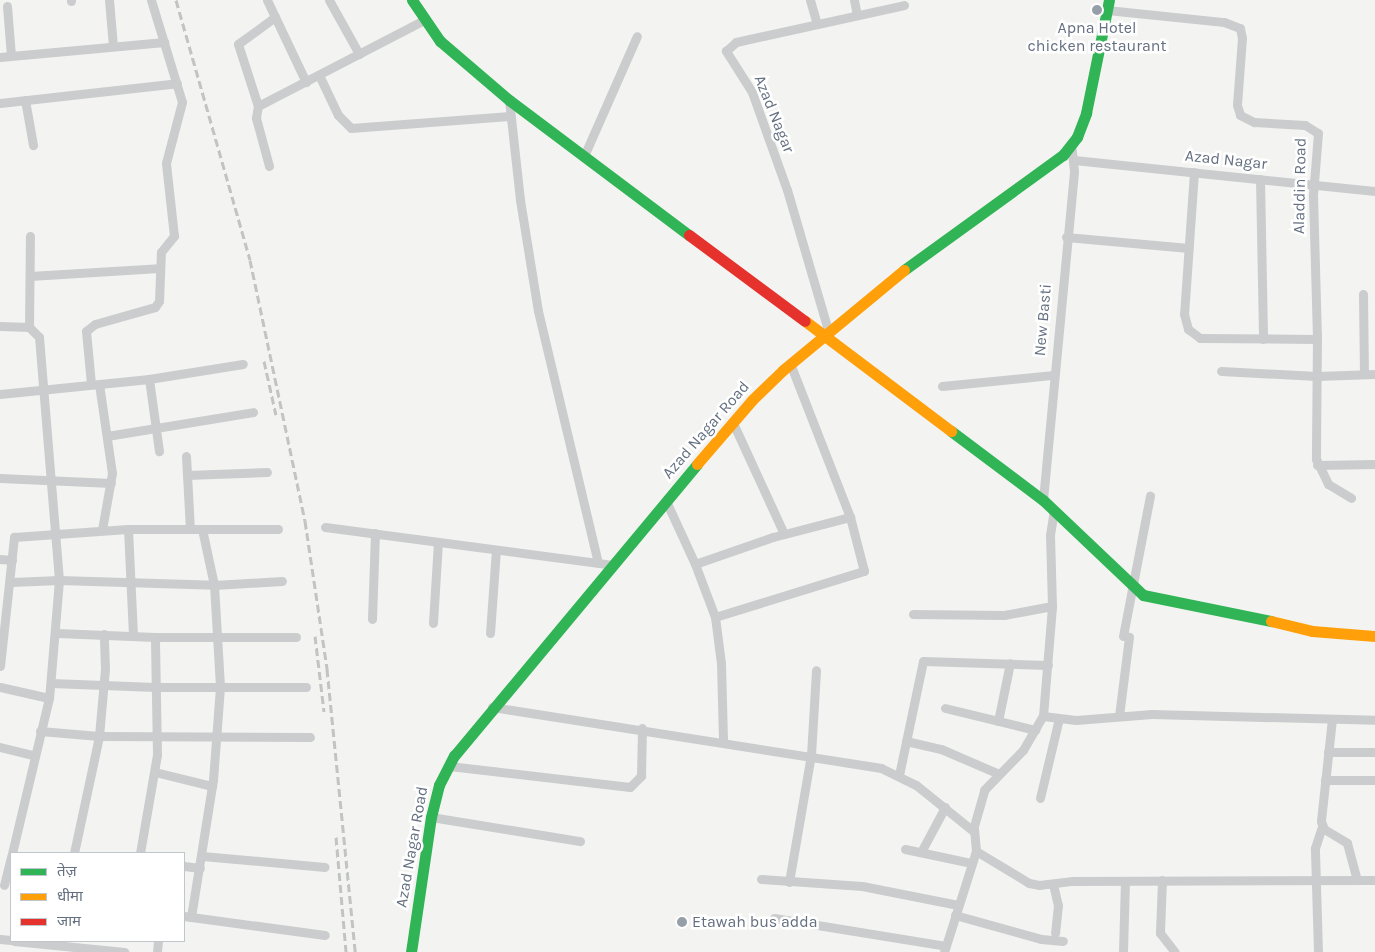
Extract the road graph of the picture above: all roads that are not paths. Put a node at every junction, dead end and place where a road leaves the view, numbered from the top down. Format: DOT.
graph roads {
  1 [pos="109,0"];
  2 [pos="151,0"];
  3 [pos="267,0"];
  4 [pos="329,0"];
  5 [pos="412,0"];
  6 [pos="810,0"];
  7 [pos="854,0"];
  8 [pos="1106,3"];
  9 [pos="893,4"];
  10 [pos="904,5"];
  11 [pos="7,6"];
  12 [pos="857,15"];
  13 [pos="275,17"];
  14 [pos="424,20"];
  15 [pos="817,24"];
  16 [pos="637,36"];
  17 [pos="164,42"];
  18 [pos="113,46"];
  19 [pos="359,54"];
  20 [pos="11,56"];
  21 [pos="0,57"];
  22 [pos="319,76"];
  23 [pos="306,82"];
  24 [pos="177,83"];
  25 [pos="25,100"];
  26 [pos="509,100"];
  27 [pos="0,103"];
  28 [pos="258,106"];
  29 [pos="511,116"];
  30 [pos="1071,144"];
  31 [pos="33,146"];
  32 [pos="584,156"];
  33 [pos="1074,160"];
  34 [pos="269,166"];
  35 [pos="1194,172"];
  36 [pos="1260,178"];
  37 [pos="1314,184"];
  38 [pos="1375,191"];
  39 [pos="30,236"];
  40 [pos="1066,237"];
  41 [pos="1189,248"];
  42 [pos="159,268"];
  43 [pos="30,276"];
  44 [pos="1363,294"];
  45 [pos="0,326"];
  46 [pos="30,326"];
  47 [pos="824,333"];
  48 [pos="1263,339"];
  49 [pos="1317,339"];
  50 [pos="243,364"];
  51 [pos="790,364"];
  52 [pos="1221,371"];
  53 [pos="1364,374"];
  54 [pos="1375,374"];
  55 [pos="1053,375"];
  56 [pos="1317,376"];
  57 [pos="149,379"];
  58 [pos="95,384"];
  59 [pos="942,386"];
  60 [pos="42,389"];
  61 [pos="0,394"];
  62 [pos="253,412"];
  63 [pos="733,423"];
  64 [pos="156,428"];
  65 [pos="107,436"];
  66 [pos="159,451"];
  67 [pos="186,456"];
  68 [pos="1375,464"];
  69 [pos="1317,465"];
  70 [pos="267,472"];
  71 [pos="188,476"];
  72 [pos="0,478"];
  73 [pos="53,482"];
  74 [pos="0,483"];
  75 [pos="111,483"];
  76 [pos="1150,496"];
  77 [pos="1352,498"];
  78 [pos="1043,500"];
  79 [pos="666,501"];
  80 [pos="1054,510"];
  81 [pos="850,517"];
  82 [pos="325,527"];
  83 [pos="128,529"];
  84 [pos="190,529"];
  85 [pos="202,529"];
  86 [pos="278,529"];
  87 [pos="102,530"];
  88 [pos="58,533"];
  89 [pos="375,533"];
  90 [pos="784,534"];
  91 [pos="438,542"];
  92 [pos="496,550"];
  93 [pos="0,559"];
  94 [pos="12,560"];
  95 [pos="598,563"];
  96 [pos="696,564"];
  97 [pos="612,565"];
  98 [pos="59,580"];
  99 [pos="282,581"];
  100 [pos="11,582"];
  101 [pos="132,584"];
  102 [pos="214,586"];
  103 [pos="1135,589"];
  104 [pos="1052,606"];
  105 [pos="914,614"];
  106 [pos="715,617"];
  107 [pos="372,619"];
  108 [pos="433,623"];
  109 [pos="57,633"];
  110 [pos="490,633"];
  111 [pos="104,634"];
  112 [pos="133,636"];
  113 [pos="1375,636"];
  114 [pos="155,637"];
  115 [pos="219,637"];
  116 [pos="296,637"];
  117 [pos="1010,663"];
  118 [pos="1048,665"];
  119 [pos="0,666"];
  120 [pos="816,670"];
  121 [pos="51,683"];
  122 [pos="102,686"];
  123 [pos="220,686"];
  124 [pos="306,686"];
  125 [pos="0,687"];
  126 [pos="155,687"];
  127 [pos="49,698"];
  128 [pos="492,707"];
  129 [pos="945,708"];
  130 [pos="1043,716"];
  131 [pos="1119,716"];
  132 [pos="1059,718"];
  133 [pos="1332,719"];
  134 [pos="1375,720"];
  135 [pos="998,721"];
  136 [pos="642,728"];
  137 [pos="1035,730"];
  138 [pos="40,731"];
  139 [pos="99,736"];
  140 [pos="158,736"];
  141 [pos="218,736"];
  142 [pos="310,737"];
  143 [pos="723,741"];
  144 [pos="906,741"];
  145 [pos="0,748"];
  146 [pos="1328,752"];
  147 [pos="1375,752"];
  148 [pos="811,755"];
  149 [pos="35,756"];
  150 [pos="449,766"];
  151 [pos="155,772"];
  152 [pos="999,774"];
  153 [pos="900,775"];
  154 [pos="1325,780"];
  155 [pos="1375,780"];
  156 [pos="212,786"];
  157 [pos="1040,798"];
  158 [pos="944,807"];
  159 [pos="431,817"];
  160 [pos="1322,826"];
  161 [pos="973,831"];
  162 [pos="580,841"];
  163 [pos="905,849"];
  164 [pos="976,851"];
  165 [pos="13,852"];
  166 [pos="74,852"];
  167 [pos="140,852"];
  168 [pos="921,852"];
  169 [pos="202,856"];
  170 [pos="971,863"];
  171 [pos="10,864"];
  172 [pos="185,866"];
  173 [pos="325,867"];
  174 [pos="200,868"];
  175 [pos="761,879"];
  176 [pos="1162,880"];
  177 [pos="1318,880"];
  178 [pos="1357,880"];
  179 [pos="1375,880"];
  180 [pos="1126,881"];
  181 [pos="789,882"];
  182 [pos="1053,884"];
  183 [pos="5,886"];
  184 [pos="958,906"];
  185 [pos="187,916"];
  186 [pos="955,916"];
  187 [pos="774,918"];
  188 [pos="1055,933"];
  189 [pos="325,935"];
  190 [pos="1063,941"];
  191 [pos="18,942"];
  192 [pos="33,945"];
  193 [pos="945,949"];
  194 [pos="124,952"];
  195 [pos="411,952"];
  196 [pos="1123,952"];
  197 [pos="1175,952"];
  198 [pos="1318,952"];
  1 -- 18 [label="street"];
  2 -- 17 [label="street"];
  3 -- 13 [label="street"];
  4 -- 19 [label="street"];
  5 -- 14 [label="street"];
  6 -- 15 [label="street"];
  7 -- 12 [label="street"];
  8 -- 30 [label="street, Azad Nagar Road"];
  8 -- 37 [label="street, Aladdin Road"];
  9 -- 10 [label="street, Azad Nagar"];
  9 -- 12 [label="street, Azad Nagar"];
  11 -- 20 [label="street"];
  12 -- 15 [label="street, Azad Nagar"];
  13 -- 23 [label="street"];
  13 -- 28 [label="street"];
  14 -- 19 [label="street"];
  14 -- 26 [label="street"];
  15 -- 47 [label="street, Azad Nagar"];
  16 -- 32 [label="street"];
  17 -- 18 [label="street"];
  17 -- 24 [label="street"];
  18 -- 20 [label="street"];
  19 -- 22 [label="street"];
  20 -- 21 [label="street"];
  22 -- 23 [label="street"];
  22 -- 29 [label="street"];
  23 -- 28 [label="street"];
  24 -- 25 [label="street"];
  24 -- 42 [label="street"];
  25 -- 27 [label="street"];
  25 -- 31 [label="street"];
  26 -- 29 [label="street"];
  26 -- 32 [label="street"];
  28 -- 34 [label="street"];
  29 -- 95 [label="street"];
  30 -- 33 [label="street, New Basti"];
  30 -- 47 [label="street, Azad Nagar Road"];
  32 -- 47 [label="street"];
  33 -- 35 [label="street, Azad Nagar"];
  33 -- 40 [label="street, New Basti"];
  35 -- 36 [label="street, Azad Nagar"];
  35 -- 41 [label="street"];
  36 -- 37 [label="street, Azad Nagar"];
  36 -- 48 [label="street"];
  37 -- 38 [label="street, Azad Nagar"];
  37 -- 49 [label="street, Aladdin Road"];
  39 -- 43 [label="street"];
  40 -- 41 [label="street"];
  40 -- 55 [label="street, New Basti"];
  41 -- 48 [label="street"];
  42 -- 43 [label="street"];
  42 -- 58 [label="street"];
  43 -- 46 [label="street"];
  44 -- 53 [label="street"];
  45 -- 46 [label="street"];
  46 -- 60 [label="street"];
  47 -- 51 [label="street, Azad Nagar Road"];
  47 -- 78 [label="street"];
  48 -- 49 [label="street"];
  49 -- 56 [label="street, Aladdin Road"];
  50 -- 57 [label="street"];
  51 -- 63 [label="street, Azad Nagar Road"];
  51 -- 81 [label="street"];
  52 -- 56 [label="street"];
  53 -- 54 [label="street"];
  53 -- 56 [label="street"];
  55 -- 59 [label="street"];
  55 -- 78 [label="street, New Basti"];
  56 -- 69 [label="street, Aladdin Road"];
  57 -- 58 [label="street"];
  57 -- 64 [label="street"];
  58 -- 60 [label="street"];
  58 -- 65 [label="street"];
  60 -- 61 [label="street"];
  60 -- 73 [label="street"];
  62 -- 64 [label="street"];
  63 -- 79 [label="street, Azad Nagar Road"];
  63 -- 90 [label="street"];
  64 -- 65 [label="street"];
  64 -- 66 [label="street"];
  65 -- 75 [label="street"];
  67 -- 71 [label="street"];
  68 -- 69 [label="street"];
  69 -- 77 [label="street"];
  70 -- 71 [label="street"];
  71 -- 84 [label="street"];
  72 -- 73 [label="street"];
  72 -- 74 [label="street"];
  73 -- 75 [label="street"];
  73 -- 88 [label="street"];
  75 -- 87 [label="street"];
  76 -- 103 [label="street"];
  78 -- 80 [label="street"];
  79 -- 96 [label="street"];
  79 -- 97 [label="street, Azad Nagar Road"];
  80 -- 103 [label="street"];
  80 -- 104 [label="street"];
  81 -- 90 [label="street"];
  81 -- 106 [label="street"];
  82 -- 89 [label="street"];
  83 -- 84 [label="street"];
  83 -- 87 [label="street"];
  83 -- 101 [label="street"];
  84 -- 85 [label="street"];
  85 -- 86 [label="street"];
  85 -- 102 [label="street"];
  87 -- 88 [label="street"];
  88 -- 94 [label="street"];
  88 -- 98 [label="street"];
  89 -- 91 [label="street"];
  89 -- 107 [label="street"];
  90 -- 96 [label="street"];
  91 -- 92 [label="street"];
  91 -- 108 [label="street"];
  92 -- 95 [label="street"];
  92 -- 110 [label="street"];
  93 -- 94 [label="street"];
  94 -- 100 [label="street"];
  95 -- 97 [label="street"];
  96 -- 106 [label="street"];
  97 -- 128 [label="street, Azad Nagar Road"];
  98 -- 100 [label="street"];
  98 -- 101 [label="street"];
  98 -- 109 [label="street"];
  99 -- 102 [label="street"];
  100 -- 119 [label="street"];
  101 -- 102 [label="street"];
  101 -- 112 [label="street"];
  102 -- 115 [label="street"];
  103 -- 113 [label="street"];
  103 -- 131 [label="street"];
  104 -- 105 [label="street"];
  104 -- 118 [label="street"];
  106 -- 143 [label="street"];
  109 -- 111 [label="street"];
  109 -- 121 [label="street"];
  111 -- 112 [label="street"];
  111 -- 122 [label="street"];
  112 -- 114 [label="street"];
  114 -- 115 [label="street"];
  114 -- 126 [label="street"];
  115 -- 116 [label="street"];
  115 -- 123 [label="street"];
  117 -- 118 [label="street"];
  117 -- 135 [label="street"];
  117 -- 144 [label="street"];
  118 -- 130 [label="street"];
  120 -- 148 [label="street"];
  121 -- 122 [label="street"];
  121 -- 127 [label="street"];
  122 -- 126 [label="street"];
  122 -- 139 [label="street"];
  123 -- 124 [label="street"];
  123 -- 126 [label="street"];
  123 -- 141 [label="street"];
  125 -- 127 [label="street"];
  126 -- 140 [label="street"];
  127 -- 138 [label="street"];
  128 -- 136 [label="street"];
  128 -- 150 [label="street, Azad Nagar Road"];
  129 -- 135 [label="street"];
  130 -- 132 [label="street"];
  130 -- 137 [label="street"];
  131 -- 132 [label="street"];
  131 -- 133 [label="street"];
  132 -- 157 [label="street"];
  133 -- 134 [label="street"];
  133 -- 146 [label="street"];
  135 -- 137 [label="street"];
  136 -- 143 [label="street"];
  136 -- 150 [label="street"];
  137 -- 152 [label="street"];
  138 -- 139 [label="street"];
  138 -- 149 [label="street"];
  139 -- 140 [label="street"];
  139 -- 166 [label="street"];
  140 -- 141 [label="street"];
  140 -- 151 [label="street"];
  141 -- 142 [label="street"];
  141 -- 156 [label="street"];
  143 -- 148 [label="street"];
  144 -- 152 [label="street"];
  144 -- 153 [label="street"];
  145 -- 149 [label="street"];
  146 -- 147 [label="street"];
  146 -- 154 [label="street"];
  148 -- 153 [label="street"];
  148 -- 181 [label="street"];
  149 -- 165 [label="street"];
  150 -- 159 [label="street, Azad Nagar Road"];
  151 -- 156 [label="street"];
  151 -- 167 [label="street"];
  152 -- 161 [label="street"];
  153 -- 158 [label="street"];
  154 -- 155 [label="street"];
  154 -- 160 [label="street"];
  156 -- 169 [label="street"];
  158 -- 161 [label="street"];
  158 -- 168 [label="street"];
  159 -- 162 [label="street"];
  159 -- 195 [label="street, Azad Nagar Road"];
  160 -- 177 [label="street"];
  160 -- 178 [label="street"];
  161 -- 164 [label="street"];
  163 -- 168 [label="street"];
  164 -- 170 [label="street"];
  164 -- 182 [label="street"];
  168 -- 170 [label="street"];
  169 -- 173 [label="street"];
  169 -- 174 [label="street"];
  170 -- 184 [label="street"];
  171 -- 183 [label="street"];
  172 -- 174 [label="street"];
  174 -- 185 [label="street"];
  175 -- 181 [label="street"];
  176 -- 177 [label="street"];
  176 -- 180 [label="street"];
  176 -- 197 [label="street"];
  177 -- 178 [label="street"];
  177 -- 198 [label="street"];
  178 -- 179 [label="street"];
  180 -- 182 [label="street"];
  180 -- 196 [label="street"];
  181 -- 184 [label="street"];
  182 -- 188 [label="street"];
  184 -- 186 [label="street"];
  185 -- 189 [label="street"];
  186 -- 190 [label="street"];
  186 -- 193 [label="street"];
  187 -- 193 [label="street"];
  191 -- 192 [label="street"];
  192 -- 194 [label="street"];
}
